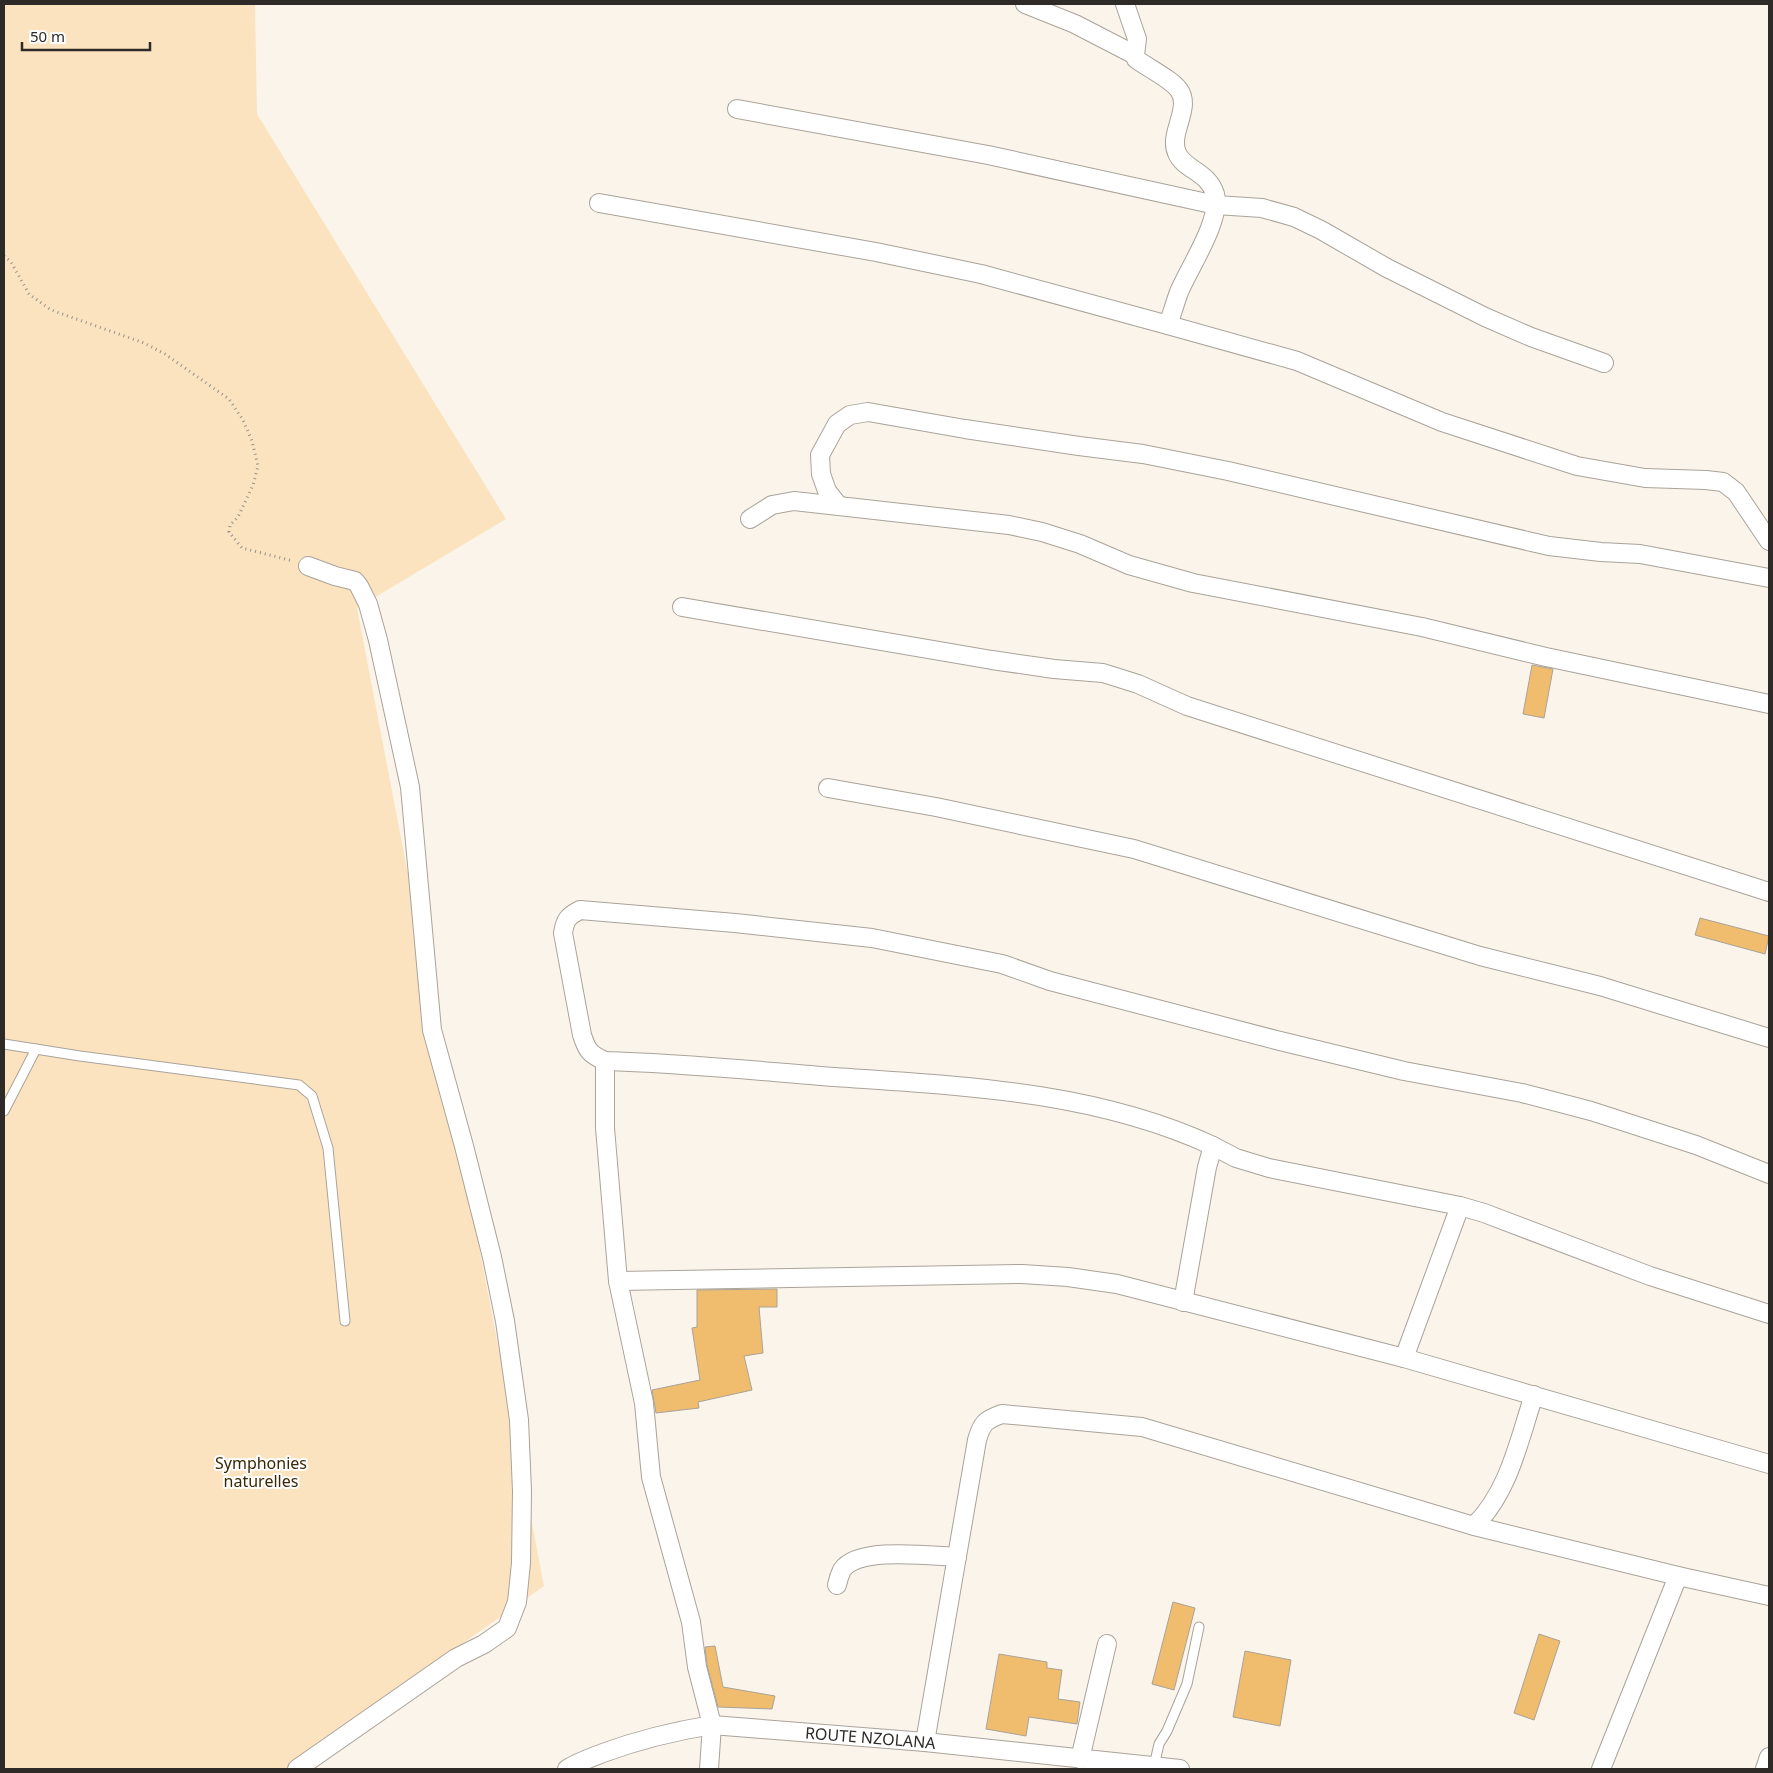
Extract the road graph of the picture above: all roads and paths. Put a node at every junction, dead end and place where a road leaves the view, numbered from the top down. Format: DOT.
graph roads {
  1 [pos="1025,4"];
  2 [pos="1125,4"];
  3 [pos="1135,54"];
  4 [pos="737,109"];
  5 [pos="599,203"];
  6 [pos="1216,205"];
  7 [pos="4,256"];
  8 [pos="1168,325"];
  9 [pos="1604,363"];
  10 [pos="838,505"];
  11 [pos="750,519"];
  12 [pos="1769,540"];
  13 [pos="308,566"];
  14 [pos="1769,578"];
  15 [pos="682,607"];
  16 [pos="1769,704"];
  17 [pos="828,788"];
  18 [pos="1769,892"];
  19 [pos="1769,1038"];
  20 [pos="4,1044"];
  21 [pos="36,1049"];
  22 [pos="605,1061"];
  23 [pos="4,1110"];
  24 [pos="1213,1146"];
  25 [pos="1769,1174"];
  26 [pos="1460,1206"];
  27 [pos="618,1281"];
  28 [pos="1182,1302"];
  29 [pos="1769,1314"];
  30 [pos="345,1321"];
  31 [pos="1404,1358"];
  32 [pos="1534,1395"];
  33 [pos="1769,1464"];
  34 [pos="1474,1526"];
  35 [pos="957,1557"];
  36 [pos="1678,1576"];
  37 [pos="837,1585"];
  38 [pos="1769,1596"];
  39 [pos="1199,1627"];
  40 [pos="1107,1644"];
  41 [pos="712,1725"];
  42 [pos="925,1742"];
  43 [pos="1080,1758"];
  44 [pos="1769,1758"];
  45 [pos="1154,1766"];
  46 [pos="297,1769"];
  47 [pos="567,1769"];
  48 [pos="709,1769"];
  49 [pos="1180,1769"];
  50 [pos="1601,1769"];
  51 [pos="1765,1769"];
  1 -- 3 [label="street"];
  2 -- 3 [label="street"];
  3 -- 6 [label="street"];
  4 -- 6 [label="street"];
  5 -- 8 [label="street"];
  6 -- 8 [label="street"];
  6 -- 9 [label="street"];
  7 -- 13 [label="path"];
  8 -- 12 [label="street"];
  10 -- 11 [label="street"];
  10 -- 14 [label="street"];
  10 -- 16 [label="street"];
  13 -- 46 [label="street"];
  15 -- 18 [label="street"];
  17 -- 19 [label="street"];
  20 -- 21 [label="lane"];
  21 -- 23 [label="lane"];
  21 -- 30 [label="lane"];
  22 -- 24 [label="street"];
  22 -- 25 [label="street"];
  22 -- 27 [label="street"];
  24 -- 26 [label="street"];
  24 -- 28 [label="street"];
  26 -- 29 [label="street"];
  26 -- 31 [label="street"];
  27 -- 28 [label="street"];
  27 -- 41 [label="street"];
  28 -- 31 [label="street"];
  31 -- 32 [label="street"];
  32 -- 33 [label="street"];
  32 -- 34 [label="street"];
  34 -- 35 [label="street"];
  34 -- 36 [label="street"];
  35 -- 37 [label="street"];
  35 -- 42 [label="street"];
  36 -- 38 [label="street"];
  36 -- 50 [label="street"];
  39 -- 45 [label="lane"];
  40 -- 43 [label="street"];
  41 -- 42 [label="street, ROUTE NZOLANA"];
  41 -- 47 [label="street, ROUTE NZOLANA"];
  41 -- 48 [label="street"];
  42 -- 43 [label="street, ROUTE NZOLANA"];
  43 -- 45 [label="street, ROUTE NZOLANA"];
  44 -- 51 [label="street"];
  45 -- 49 [label="street, ROUTE NZOLANA"];
}
